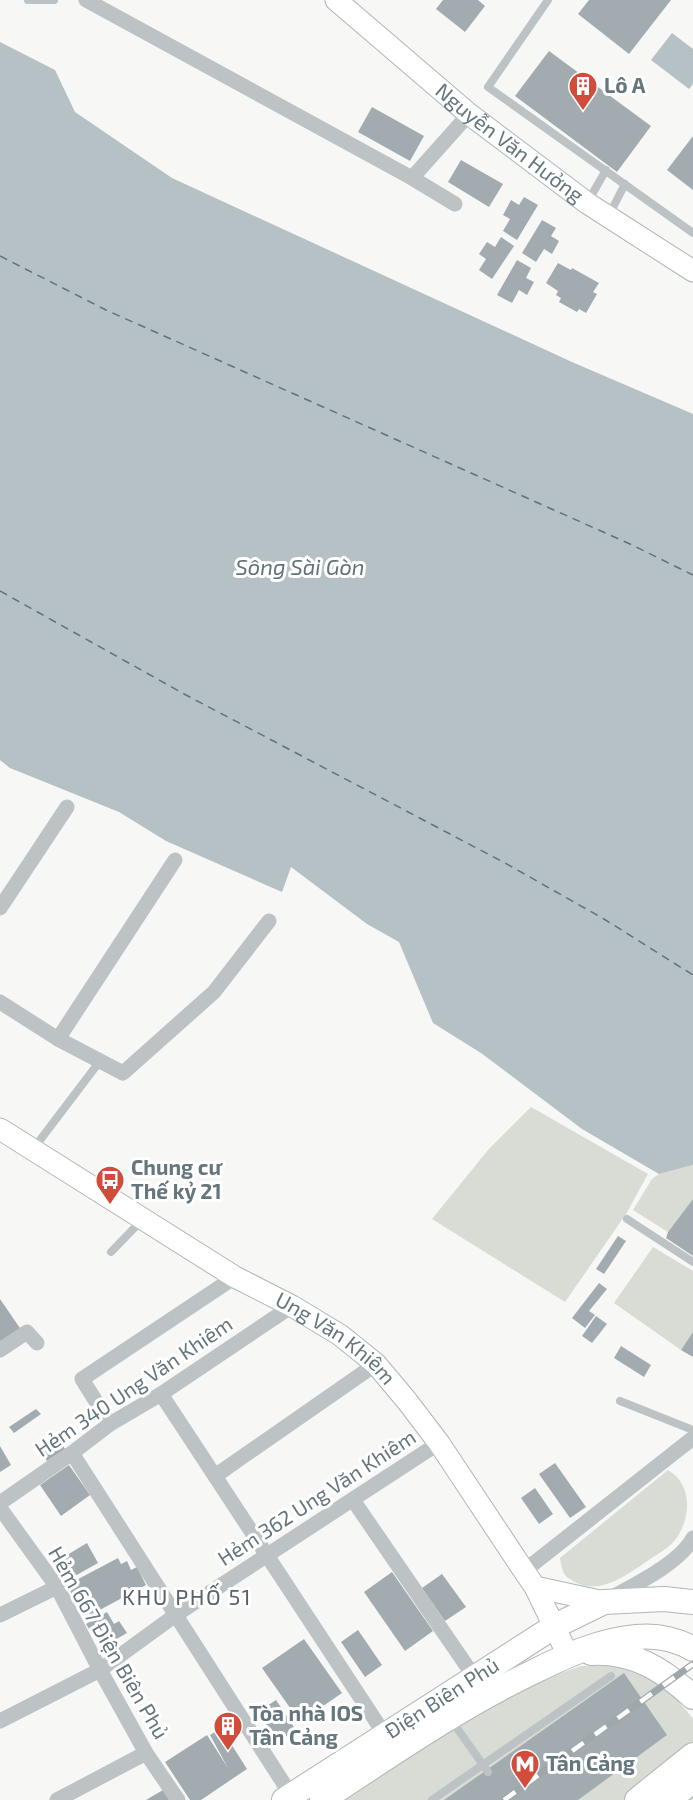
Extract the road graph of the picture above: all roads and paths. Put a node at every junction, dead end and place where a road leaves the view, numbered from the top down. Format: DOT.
graph roads {
  1 [pos="28,0"];
  2 [pos="54,0"];
  3 [pos="86,0"];
  4 [pos="336,0"];
  5 [pos="548,0"];
  6 [pos="469,114"];
  7 [pos="606,170"];
  8 [pos="412,178"];
  9 [pos="625,184"];
  10 [pos="587,203"];
  11 [pos="455,204"];
  12 [pos="608,217"];
  13 [pos="693,233"];
  14 [pos="693,271"];
  15 [pos="67,807"];
  16 [pos="176,860"];
  17 [pos="0,908"];
  18 [pos="269,921"];
  19 [pos="0,1002"];
  20 [pos="58,1039"];
  21 [pos="100,1061"];
  22 [pos="2,1134"];
  23 [pos="33,1149"];
  24 [pos="144,1218"];
  25 [pos="627,1219"];
  26 [pos="111,1252"];
  27 [pos="693,1262"];
  28 [pos="235,1277"];
  29 [pos="292,1306"];
  30 [pos="37,1343"];
  31 [pos="0,1350"];
  32 [pos="376,1364"];
  33 [pos="161,1394"];
  34 [pos="620,1401"];
  35 [pos="110,1424"];
  36 [pos="693,1430"];
  37 [pos="693,1438"];
  38 [pos="439,1443"];
  39 [pos="72,1453"];
  40 [pos="215,1476"];
  41 [pos="353,1500"];
  42 [pos="0,1503"];
  43 [pos="0,1508"];
  44 [pos="691,1548"];
  45 [pos="267,1555"];
  46 [pos="530,1579"];
  47 [pos="57,1587"];
  48 [pos="604,1602"];
  49 [pos="693,1602"];
  50 [pos="177,1614"];
  51 [pos="0,1615"];
  52 [pos="555,1626"];
  53 [pos="693,1649"];
  54 [pos="568,1655"];
  55 [pos="100,1670"];
  56 [pos="611,1676"];
  57 [pos="475,1678"];
  58 [pos="693,1697"];
  59 [pos="449,1717"];
  60 [pos="0,1721"];
  61 [pos="386,1735"];
  62 [pos="146,1753"];
  63 [pos="693,1755"];
  64 [pos="485,1768"];
  65 [pos="693,1779"];
  66 [pos="287,1797"];
  67 [pos="57,1800"];
  68 [pos="178,1800"];
  69 [pos="322,1800"];
  70 [pos="432,1800"];
  71 [pos="636,1800"];
  72 [pos="666,1800"];
  1 -- 2 [label="lane"];
  3 -- 8 [label="street"];
  4 -- 6 [label="main road, Nguyễn Văn Hưởng"];
  5 -- 7 [label="lane"];
  6 -- 8 [label="street"];
  6 -- 10 [label="main road, Nguyễn Văn Hưởng"];
  7 -- 9 [label="lane"];
  7 -- 10 [label="lane"];
  8 -- 11 [label="street"];
  9 -- 12 [label="lane"];
  9 -- 13 [label="lane"];
  10 -- 12 [label="main road, Nguyễn Văn Hưởng"];
  12 -- 14 [label="main road, Nguyễn Văn Hưởng"];
  15 -- 17 [label="street"];
  16 -- 20 [label="street"];
  18 -- 21 [label="street"];
  19 -- 20 [label="street"];
  20 -- 21 [label="street"];
  21 -- 23 [label="lane"];
  22 -- 23 [label="main road, Ung Văn Khiêm"];
  23 -- 24 [label="main road, Ung Văn Khiêm"];
  24 -- 26 [label="lane"];
  24 -- 28 [label="main road, Ung Văn Khiêm"];
  25 -- 27 [label="lane"];
  28 -- 29 [label="main road, Ung Văn Khiêm"];
  28 -- 35 [label="street"];
  29 -- 32 [label="main road, Ung Văn Khiêm"];
  29 -- 33 [label="street, Hẻm 340 Ung Văn Khiêm"];
  30 -- 31 [label="street"];
  32 -- 38 [label="main road, Ung Văn Khiêm"];
  32 -- 40 [label="street"];
  33 -- 35 [label="street, Hẻm 340 Ung Văn Khiêm"];
  33 -- 40 [label="street"];
  34 -- 36 [label="lane"];
  35 -- 39 [label="street, Hẻm 340 Ung Văn Khiêm"];
  37 -- 46 [label="street"];
  38 -- 41 [label="street, Hẻm 362 Ung Văn Khiêm"];
  38 -- 46 [label="main road, Ung Văn Khiêm"];
  39 -- 42 [label="street, Hẻm 340 Ung Văn Khiêm"];
  39 -- 50 [label="street"];
  40 -- 45 [label="street"];
  41 -- 45 [label="street, Hẻm 362 Ung Văn Khiêm"];
  41 -- 57 [label="street"];
  43 -- 47 [label="street, Hẻm 667 Điện Biên Phủ"];
  44 -- 48 [label="street"];
  45 -- 50 [label="street, Hẻm 362 Ung Văn Khiêm"];
  45 -- 61 [label="street"];
  46 -- 48 [label="main road"];
  46 -- 52 [label="main road, Ung Văn Khiêm"];
  47 -- 51 [label="street"];
  47 -- 55 [label="street, Hẻm 667 Điện Biên Phủ"];
  48 -- 49 [label="main road"];
  48 -- 52 [label="main road, Điện Biên Phủ"];
  50 -- 55 [label="street, Hẻm 362 Ung Văn Khiêm"];
  50 -- 66 [label="street"];
  52 -- 54 [label="main road, Ung Văn Khiêm"];
  52 -- 57 [label="main road, Điện Biên Phủ"];
  53 -- 54 [label="main road"];
  54 -- 58 [label="main road"];
  54 -- 59 [label="main road, Điện Biên Phủ"];
  55 -- 60 [label="street, Hẻm 362 Ung Văn Khiêm"];
  55 -- 62 [label="street, Hẻm 667 Điện Biên Phủ"];
  56 -- 64 [label="lane"];
  57 -- 61 [label="main road, Điện Biên Phủ"];
  59 -- 64 [label="lane"];
  59 -- 69 [label="main road, Điện Biên Phủ"];
  61 -- 66 [label="main road, Điện Biên Phủ"];
  62 -- 67 [label="street"];
  62 -- 68 [label="street, Hẻm 667 Điện Biên Phủ"];
  63 -- 71 [label="main road"];
  64 -- 70 [label="lane"];
  65 -- 72 [label="highway"];
}
